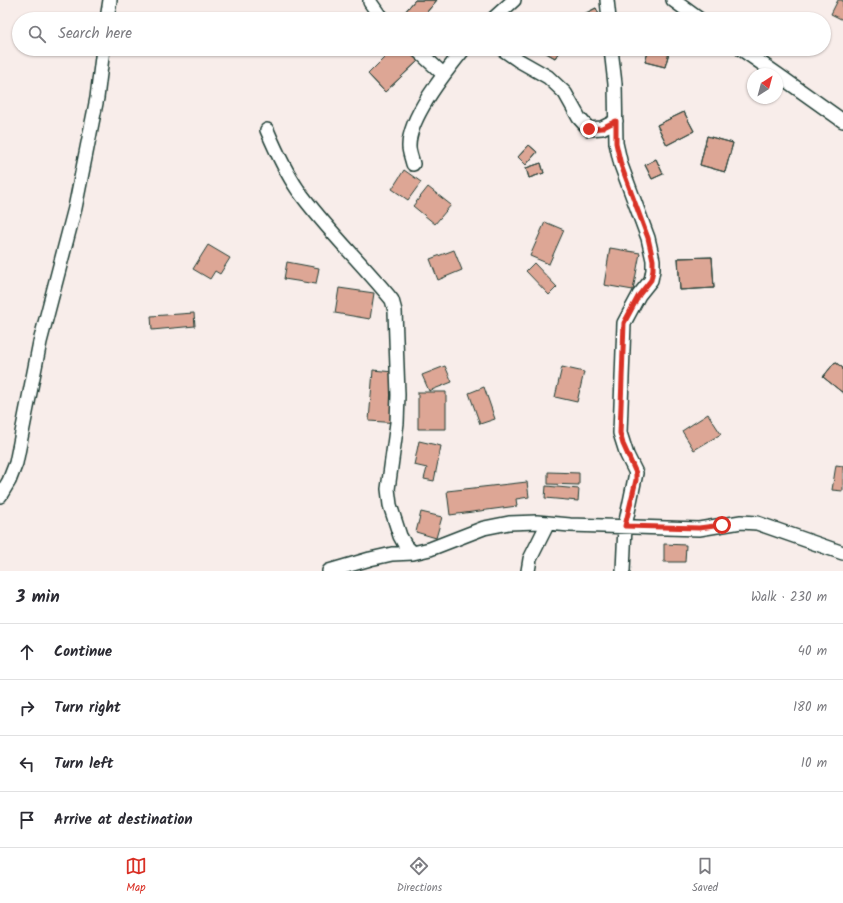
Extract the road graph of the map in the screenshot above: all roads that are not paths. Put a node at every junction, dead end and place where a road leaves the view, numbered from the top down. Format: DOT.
graph roads {
  1 [pos="110,0"];
  2 [pos="370,0"];
  3 [pos="514,0"];
  4 [pos="607,0"];
  5 [pos="675,1"];
  6 [pos="108,12"];
  7 [pos="377,12"];
  8 [pos="501,12"];
  9 [pos="608,12"];
  10 [pos="690,12"];
  11 [pos="102,56"];
  12 [pos="424,56"];
  13 [pos="458,56"];
  14 [pos="512,56"];
  15 [pos="612,56"];
  16 [pos="751,56"];
  17 [pos="768,68"];
  18 [pos="443,74"];
  19 [pos="783,78"];
  20 [pos="616,121"];
  21 [pos="843,121"];
  22 [pos="267,130"];
  23 [pos="413,164"];
  24 [pos="0,496"];
  25 [pos="548,523"];
  26 [pos="625,526"];
  27 [pos="413,553"];
  28 [pos="843,553"];
  29 [pos="329,571"];
  30 [pos="528,571"];
  31 [pos="623,571"];
  1 -- 6 [label="street"];
  2 -- 7 [label="street"];
  3 -- 8 [label="street"];
  4 -- 9 [label="street"];
  5 -- 10 [label="street"];
  11 -- 24 [label="street"];
  12 -- 18 [label="street"];
  13 -- 18 [label="street"];
  14 -- 20 [label="street"];
  15 -- 20 [label="street"];
  16 -- 17 [label="street"];
  18 -- 23 [label="street"];
  19 -- 21 [label="street"];
  20 -- 26 [label="street"];
  22 -- 27 [label="street"];
  25 -- 26 [label="street"];
  25 -- 27 [label="street"];
  25 -- 30 [label="street"];
  26 -- 28 [label="street"];
  26 -- 31 [label="street"];
  27 -- 29 [label="street"];
}
